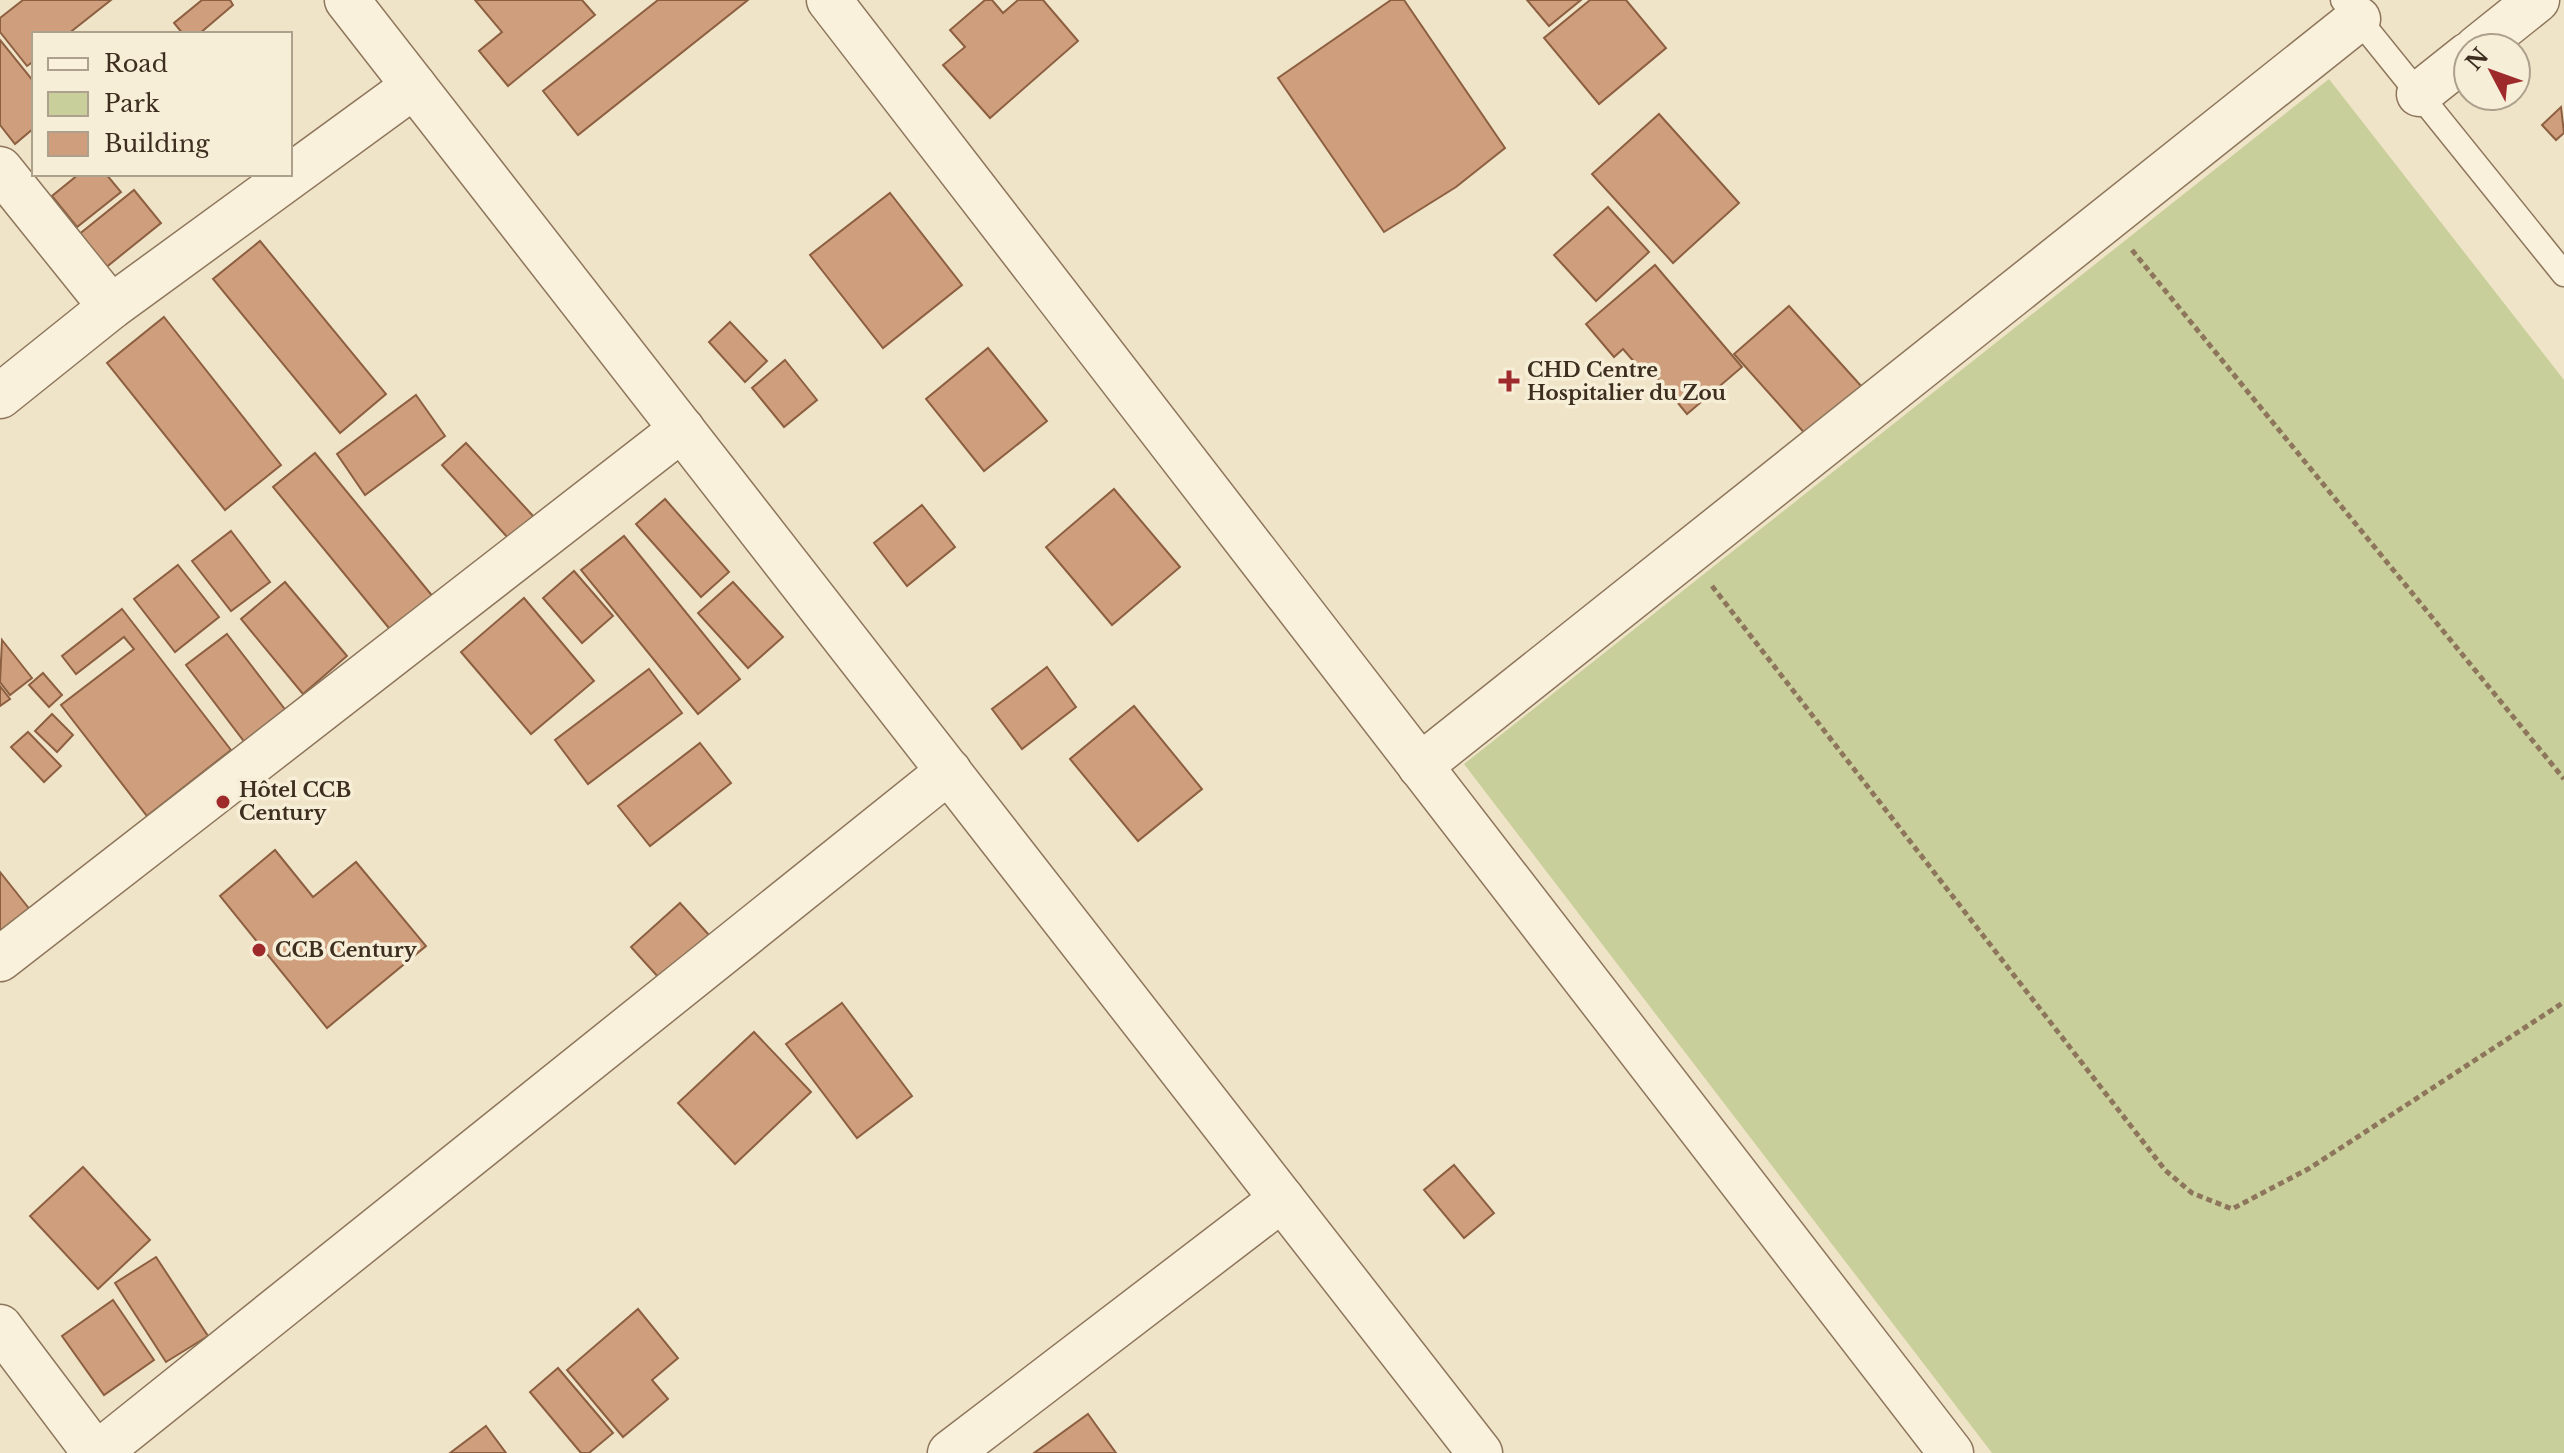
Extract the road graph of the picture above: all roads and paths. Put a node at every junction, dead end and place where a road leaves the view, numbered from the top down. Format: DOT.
graph roads {
  1 [pos="347,0"];
  2 [pos="829,0"];
  3 [pos="2537,0"];
  4 [pos="2351,9"];
  5 [pos="2497,32"];
  6 [pos="2452,68"];
  7 [pos="414,86"];
  8 [pos="2419,94"];
  9 [pos="0,169"];
  10 [pos="292,175"];
  11 [pos="291,176"];
  12 [pos="2107,219"];
  13 [pos="2564,274"];
  14 [pos="111,307"];
  15 [pos="0,396"];
  16 [pos="682,429"];
  17 [pos="1687,554"];
  18 [pos="1420,766"];
  19 [pos="949,771"];
  20 [pos="2564,779"];
  21 [pos="0,959"];
  22 [pos="2564,1002"];
  23 [pos="1282,1199"];
  24 [pos="0,1327"];
  25 [pos="96,1453"];
  26 [pos="950,1453"];
  27 [pos="1480,1453"];
  28 [pos="1951,1453"];
  1 -- 7 [label="street"];
  2 -- 18 [label="street"];
  3 -- 5 [label="street"];
  4 -- 8 [label="lane"];
  4 -- 12 [label="street"];
  6 -- 8 [label="street"];
  7 -- 10 [label="street"];
  7 -- 16 [label="street"];
  8 -- 13 [label="lane"];
  9 -- 14 [label="street"];
  11 -- 14 [label="street"];
  12 -- 17 [label="street"];
  12 -- 20 [label="path"];
  14 -- 15 [label="street"];
  16 -- 19 [label="street"];
  16 -- 21 [label="street"];
  17 -- 18 [label="street"];
  17 -- 22 [label="path"];
  18 -- 28 [label="street"];
  19 -- 23 [label="street"];
  19 -- 25 [label="street"];
  23 -- 26 [label="street"];
  23 -- 27 [label="street"];
  24 -- 25 [label="street"];
}
